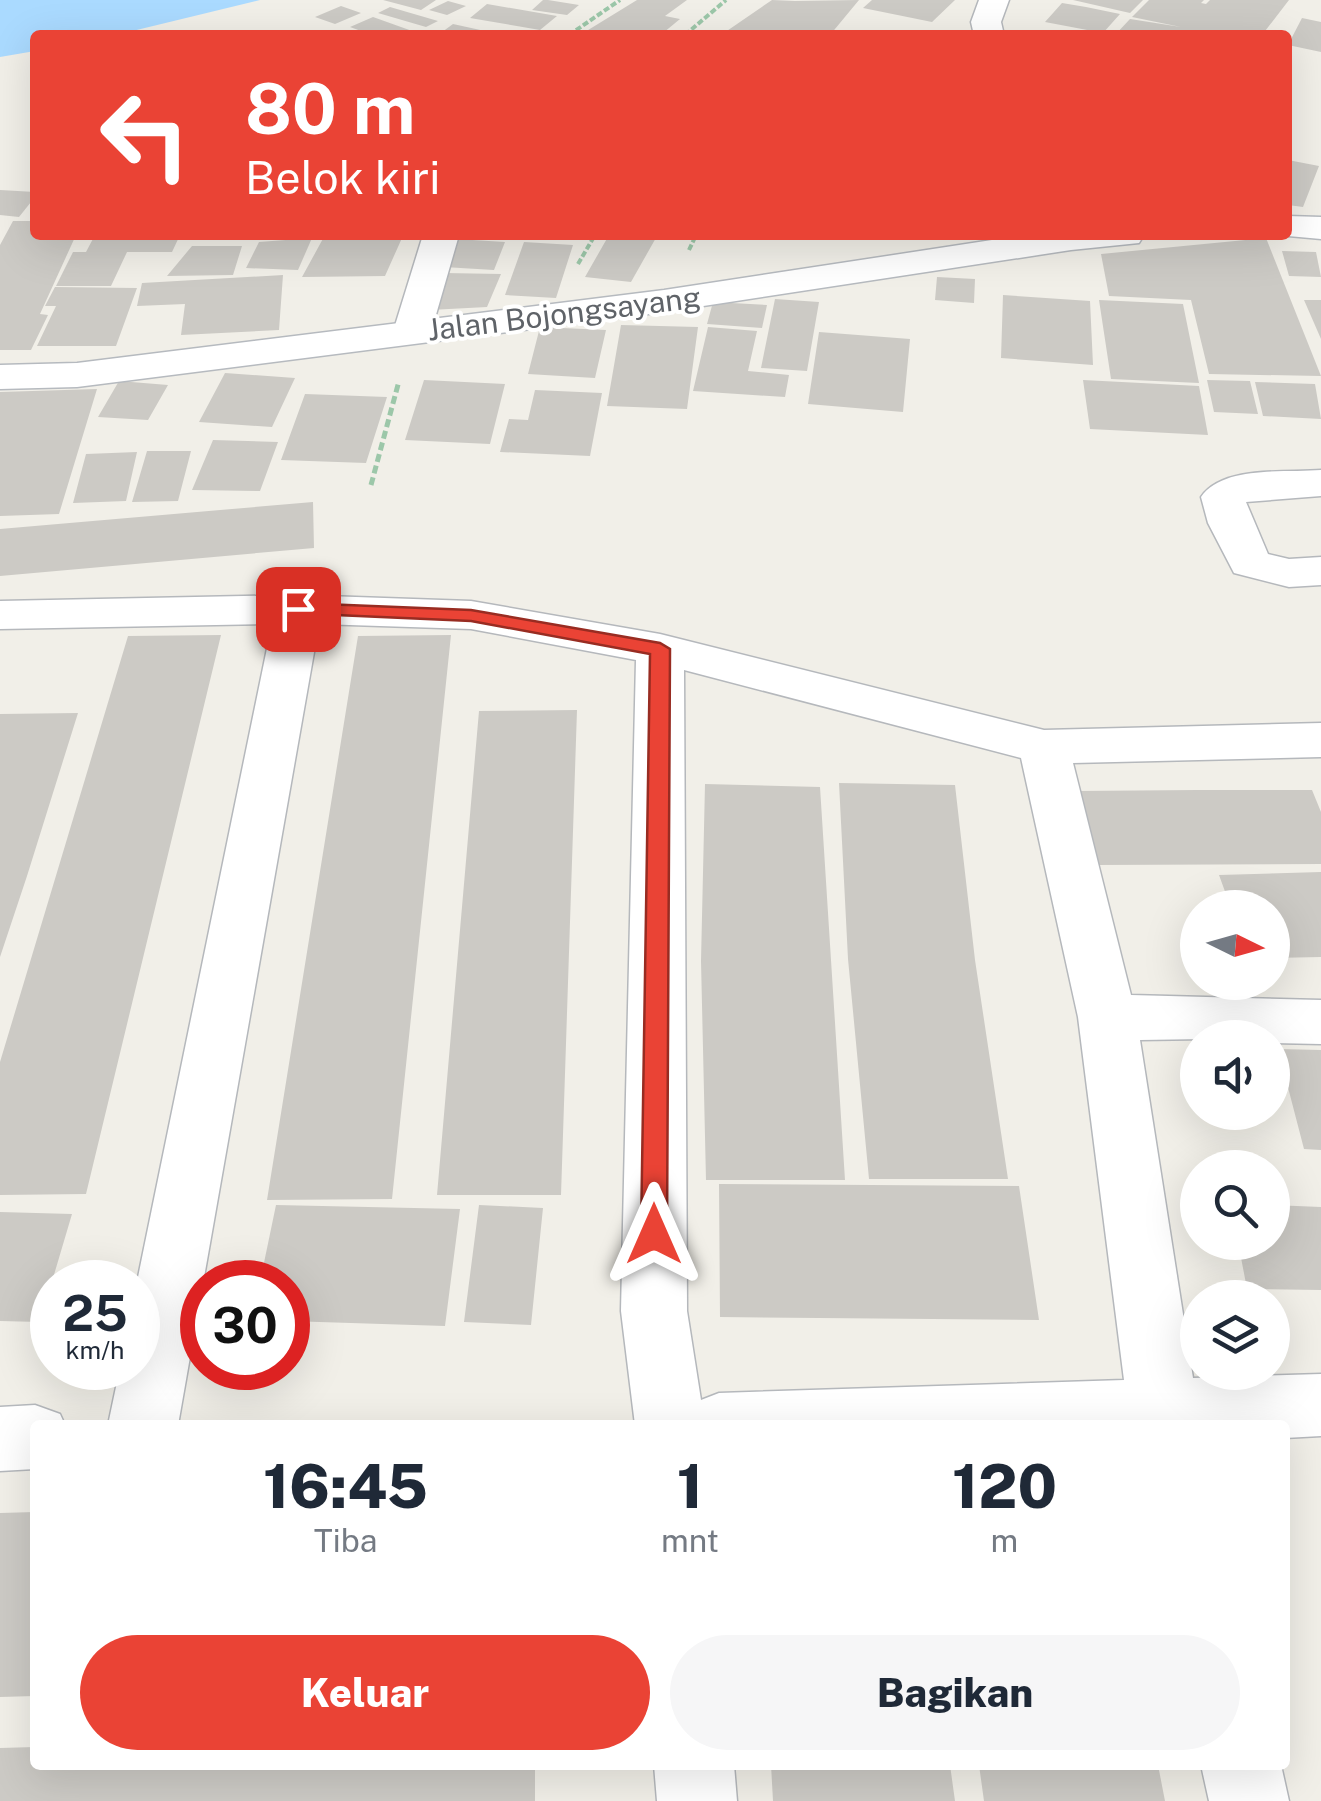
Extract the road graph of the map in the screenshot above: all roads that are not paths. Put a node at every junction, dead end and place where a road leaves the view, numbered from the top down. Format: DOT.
graph roads {
  1 [pos="994,0"];
  2 [pos="988,30"];
  3 [pos="1292,227"];
  4 [pos="1321,228"];
  5 [pos="440,240"];
  6 [pos="1052,240"];
  7 [pos="412,332"];
  8 [pos="0,377"];
  9 [pos="1321,482"];
  10 [pos="1321,571"];
  11 [pos="298,609"];
  12 [pos="0,616"];
  13 [pos="660,649"];
  14 [pos="1321,740"];
  15 [pos="1044,747"];
  16 [pos="1106,1018"];
  17 [pos="1321,1022"];
  18 [pos="1321,1405"];
  19 [pos="1163,1416"];
  20 [pos="144,1420"];
  21 [pos="669,1420"];
  22 [pos="966,1420"];
  23 [pos="30,1437"];
  24 [pos="0,1438"];
  25 [pos="694,1770"];
  26 [pos="1241,1770"];
  27 [pos="697,1801"];
  28 [pos="1248,1801"];
  1 -- 2 [label="street"];
  3 -- 4 [label="street"];
  5 -- 7 [label="street"];
  6 -- 7 [label="street, Jalan Bojongsayang"];
  7 -- 8 [label="street, Jalan Bojongsayang"];
  9 -- 10 [label="street"];
  11 -- 12 [label="street"];
  11 -- 13 [label="street"];
  11 -- 20 [label="street"];
  13 -- 15 [label="street"];
  13 -- 21 [label="street"];
  14 -- 15 [label="street"];
  15 -- 16 [label="street"];
  16 -- 17 [label="street"];
  16 -- 19 [label="street"];
  18 -- 19 [label="street"];
  19 -- 22 [label="street"];
  23 -- 24 [label="street"];
  25 -- 27 [label="street"];
  26 -- 28 [label="street"];
}
